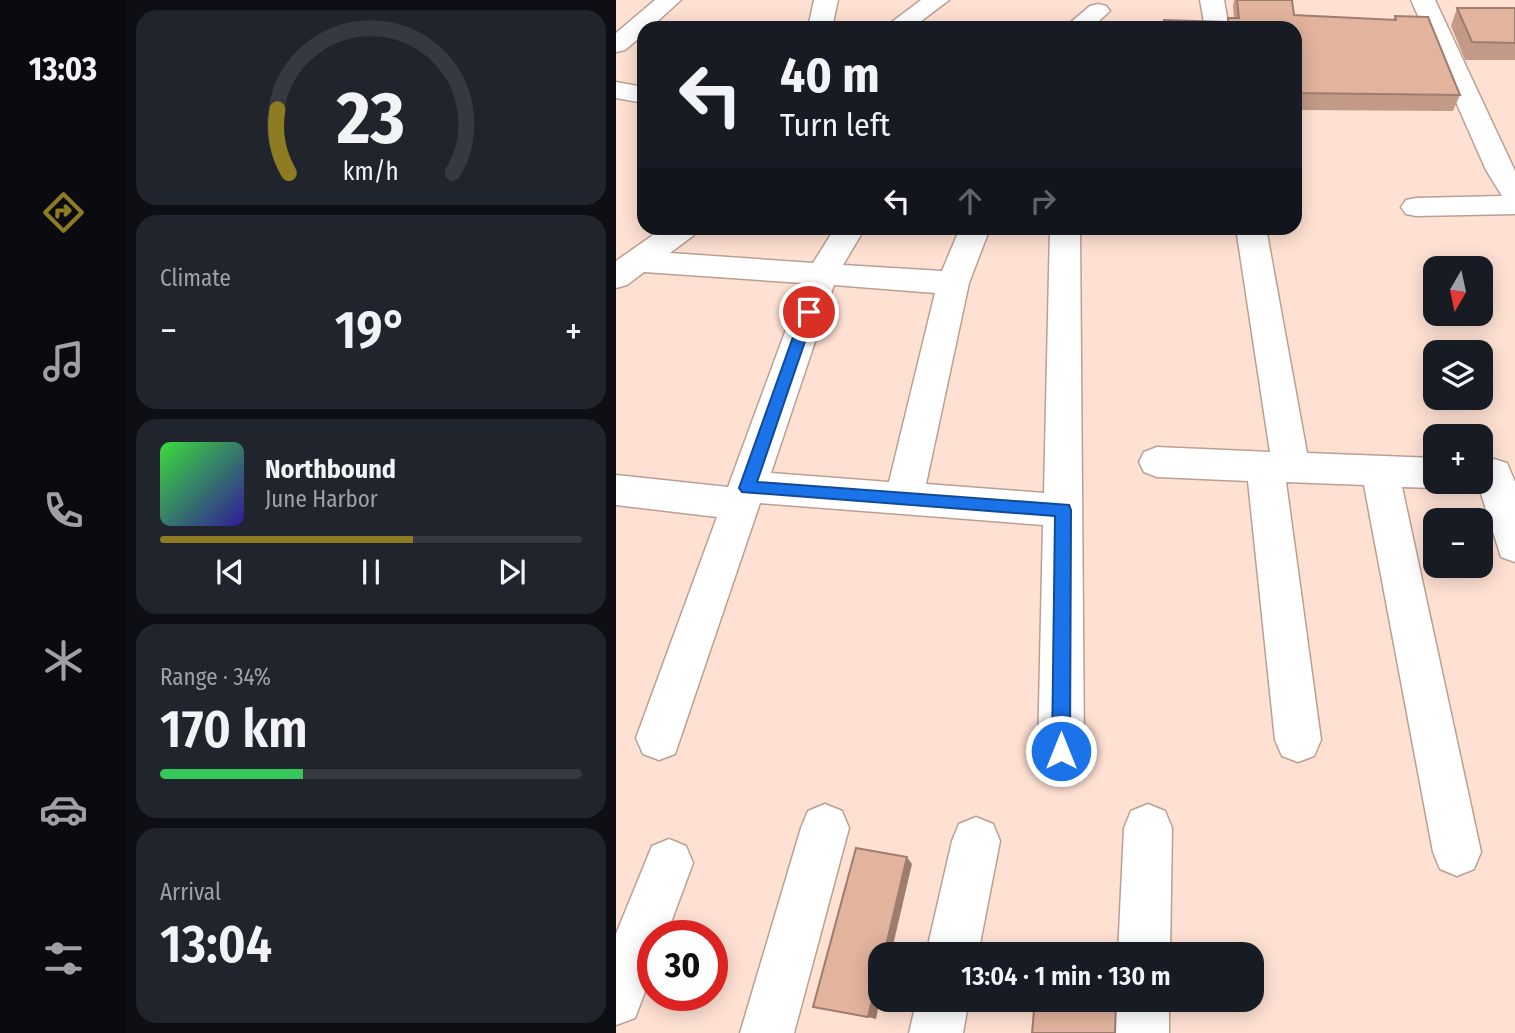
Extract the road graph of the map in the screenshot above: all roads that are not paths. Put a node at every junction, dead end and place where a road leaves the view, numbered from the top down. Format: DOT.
graph roads {
  1 [pos="669,0"];
  2 [pos="826,0"];
  3 [pos="937,0"];
  4 [pos="1212,0"];
  5 [pos="1098,11"];
  6 [pos="1436,11"];
  7 [pos="644,21"];
  8 [pos="822,21"];
  9 [pos="906,21"];
  10 [pos="1085,21"];
  11 [pos="1216,21"];
  12 [pos="637,27"];
  13 [pos="616,45"];
  14 [pos="616,90"];
  15 [pos="637,94"];
  16 [pos="1510,177"];
  17 [pos="1515,205"];
  18 [pos="1416,207"];
  19 [pos="673,235"];
  20 [pos="846,235"];
  21 [pos="972,235"];
  22 [pos="1065,235"];
  23 [pos="1252,235"];
  24 [pos="627,269"];
  25 [pos="822,274"];
  26 [pos="954,283"];
  27 [pos="1157,462"];
  28 [pos="1278,466"];
  29 [pos="1380,471"];
  30 [pos="1423,473"];
  31 [pos="1496,474"];
  32 [pos="616,490"];
  33 [pos="744,496"];
  34 [pos="904,499"];
  35 [pos="1063,510"];
  36 [pos="1515,545"];
  37 [pos="659,738"];
  38 [pos="1298,740"];
  39 [pos="1061,751"];
  40 [pos="825,828"];
  41 [pos="1148,828"];
  42 [pos="976,841"];
  43 [pos="1457,852"];
  44 [pos="669,863"];
  45 [pos="955,942"];
  46 [pos="1144,942"];
  47 [pos="616,999"];
  48 [pos="940,1012"];
  49 [pos="1143,1012"];
  50 [pos="767,1033"];
  51 [pos="936,1033"];
  52 [pos="1142,1033"];
  1 -- 7 [label="street"];
  2 -- 8 [label="street"];
  3 -- 9 [label="street"];
  4 -- 11 [label="street"];
  5 -- 10 [label="street"];
  6 -- 16 [label="street"];
  12 -- 13 [label="street"];
  14 -- 15 [label="street"];
  17 -- 18 [label="street"];
  19 -- 24 [label="street"];
  20 -- 25 [label="street"];
  21 -- 26 [label="street"];
  22 -- 35 [label="street"];
  23 -- 28 [label="street"];
  24 -- 25 [label="street"];
  25 -- 26 [label="street"];
  25 -- 33 [label="street"];
  26 -- 34 [label="street"];
  27 -- 28 [label="street"];
  28 -- 29 [label="street"];
  28 -- 38 [label="street"];
  29 -- 30 [label="street"];
  29 -- 43 [label="street"];
  31 -- 36 [label="street"];
  32 -- 33 [label="street"];
  33 -- 34 [label="street"];
  33 -- 37 [label="street"];
  34 -- 35 [label="street"];
  35 -- 39 [label="street"];
  40 -- 50 [label="street"];
  41 -- 46 [label="street"];
  42 -- 45 [label="street"];
  44 -- 47 [label="street"];
  48 -- 51 [label="street"];
  49 -- 52 [label="street"];
}
